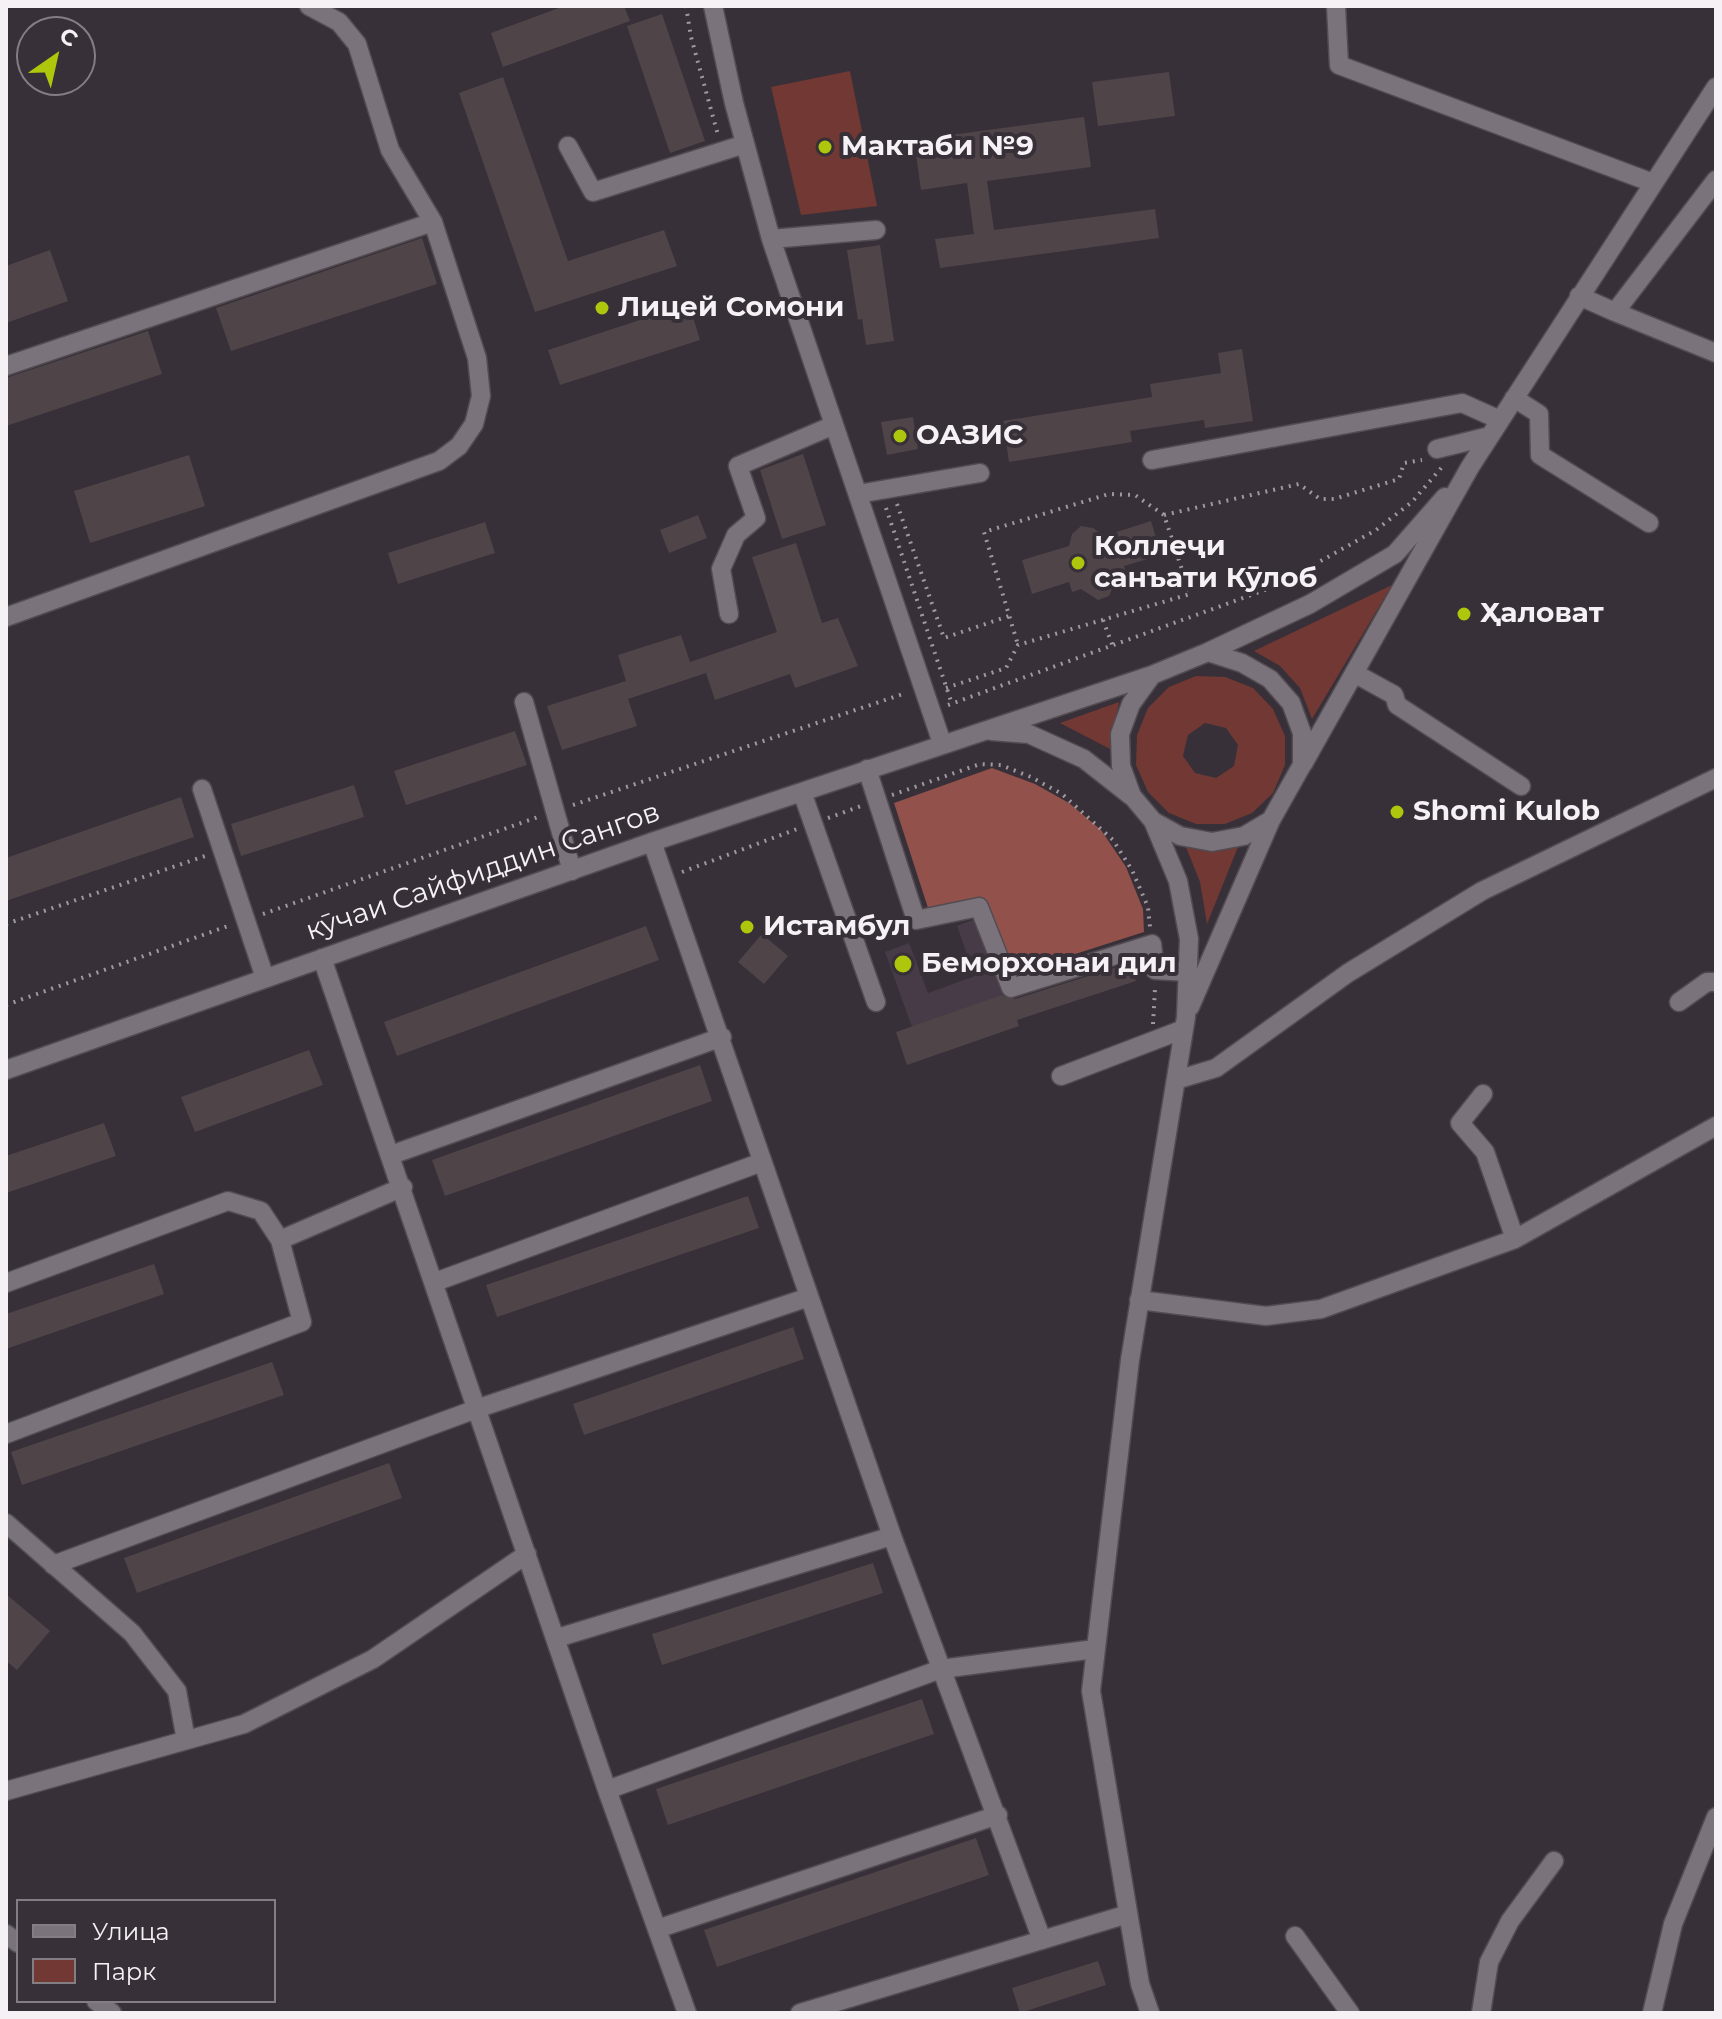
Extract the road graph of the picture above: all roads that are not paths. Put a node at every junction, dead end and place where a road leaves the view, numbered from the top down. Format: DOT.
graph roads {
  1 [pos="309,6"];
  2 [pos="713,6"];
  3 [pos="1336,6"];
  4 [pos="1716,87"];
  5 [pos="745,144"];
  6 [pos="568,146"];
  7 [pos="1716,180"];
  8 [pos="1653,183"];
  9 [pos="433,222"];
  10 [pos="876,230"];
  11 [pos="771,239"];
  12 [pos="1579,296"];
  13 [pos="1615,312"];
  14 [pos="1716,353"];
  15 [pos="6,366"];
  16 [pos="1514,398"];
  17 [pos="1500,420"];
  18 [pos="834,425"];
  19 [pos="1490,436"];
  20 [pos="1446,447"];
  21 [pos="1152,460"];
  22 [pos="1470,467"];
  23 [pos="980,473"];
  24 [pos="858,494"];
  25 [pos="1649,523"];
  26 [pos="729,614"];
  27 [pos="6,617"];
  28 [pos="1208,652"];
  29 [pos="1354,673"];
  30 [pos="1152,675"];
  31 [pos="524,702"];
  32 [pos="980,730"];
  33 [pos="942,743"];
  34 [pos="1302,765"];
  35 [pos="867,769"];
  36 [pos="1716,778"];
  37 [pos="1521,786"];
  38 [pos="202,789"];
  39 [pos="802,792"];
  40 [pos="1132,796"];
  41 [pos="1271,820"];
  42 [pos="1153,821"];
  43 [pos="652,842"];
  44 [pos="572,871"];
  45 [pos="322,958"];
  46 [pos="1188,972"];
  47 [pos="265,978"];
  48 [pos="1716,982"];
  49 [pos="876,1002"];
  50 [pos="1679,1002"];
  51 [pos="1185,1023"];
  52 [pos="722,1037"];
  53 [pos="6,1070"];
  54 [pos="1061,1076"];
  55 [pos="1176,1080"];
  56 [pos="1483,1094"];
  57 [pos="1716,1126"];
  58 [pos="391,1155"];
  59 [pos="762,1162"];
  60 [pos="403,1187"];
  61 [pos="1515,1239"];
  62 [pos="280,1240"];
  63 [pos="435,1282"];
  64 [pos="6,1283"];
  65 [pos="809,1297"];
  66 [pos="1139,1300"];
  67 [pos="479,1408"];
  68 [pos="6,1434"];
  69 [pos="6,1523"];
  70 [pos="892,1536"];
  71 [pos="527,1554"];
  72 [pos="53,1565"];
  73 [pos="557,1638"];
  74 [pos="1095,1649"];
  75 [pos="941,1669"];
  76 [pos="186,1740"];
  77 [pos="607,1790"];
  78 [pos="6,1791"];
  79 [pos="998,1815"];
  80 [pos="1716,1817"];
  81 [pos="1554,1861"];
  82 [pos="1128,1914"];
  83 [pos="657,1929"];
  84 [pos="1295,1936"];
  85 [pos="1042,1940"];
  86 [pos="687,2013"];
  87 [pos="800,2013"];
  88 [pos="1150,2013"];
  89 [pos="1350,2013"];
  90 [pos="1481,2013"];
  91 [pos="1652,2013"];
  1 -- 9 [label="street"];
  2 -- 5 [label="street"];
  3 -- 8 [label="street"];
  4 -- 8 [label="street"];
  5 -- 6 [label="street"];
  5 -- 11 [label="street"];
  7 -- 13 [label="street"];
  8 -- 12 [label="street"];
  9 -- 15 [label="street"];
  9 -- 27 [label="street"];
  10 -- 11 [label="street"];
  11 -- 18 [label="street"];
  12 -- 13 [label="street"];
  12 -- 16 [label="street"];
  13 -- 14 [label="street"];
  16 -- 17 [label="street"];
  16 -- 25 [label="street"];
  17 -- 19 [label="street"];
  17 -- 21 [label="street"];
  18 -- 24 [label="street"];
  18 -- 26 [label="street"];
  19 -- 20 [label="street"];
  19 -- 22 [label="street"];
  22 -- 28 [label="street"];
  22 -- 29 [label="street"];
  23 -- 24 [label="street"];
  24 -- 33 [label="street"];
  28 -- 30 [label="street"];
  28 -- 34 [label="street"];
  29 -- 34 [label="street"];
  29 -- 37 [label="street"];
  30 -- 32 [label="street, кӯчаи Сайфиддин Сангов"];
  30 -- 40 [label="street"];
  31 -- 44 [label="street"];
  32 -- 33 [label="street, кӯчаи Сайфиддин Сангов"];
  32 -- 40 [label="street"];
  33 -- 35 [label="street, кӯчаи Сайфиддин Сангов"];
  34 -- 41 [label="street"];
  35 -- 39 [label="street, кӯчаи Сайфиддин Сангов"];
  35 -- 46 [label="street"];
  36 -- 55 [label="street"];
  38 -- 47 [label="street"];
  39 -- 43 [label="street, кӯчаи Сайфиддин Сангов"];
  39 -- 49 [label="street"];
  40 -- 42 [label="street"];
  41 -- 42 [label="street"];
  41 -- 51 [label="street"];
  42 -- 46 [label="street"];
  43 -- 44 [label="street, кӯчаи Сайфиддин Сангов"];
  43 -- 52 [label="street"];
  44 -- 45 [label="street, кӯчаи Сайфиддин Сангов"];
  45 -- 47 [label="street, кӯчаи Сайфиддин Сангов"];
  45 -- 58 [label="street"];
  46 -- 51 [label="street"];
  47 -- 53 [label="street, кӯчаи Сайфиддин Сангов"];
  48 -- 50 [label="street"];
  51 -- 54 [label="street"];
  51 -- 55 [label="street"];
  52 -- 58 [label="street"];
  52 -- 59 [label="street"];
  55 -- 66 [label="street"];
  56 -- 61 [label="street"];
  57 -- 61 [label="street"];
  58 -- 60 [label="street"];
  59 -- 63 [label="street"];
  59 -- 65 [label="street"];
  60 -- 62 [label="street"];
  60 -- 63 [label="street"];
  61 -- 66 [label="street"];
  62 -- 64 [label="street"];
  62 -- 68 [label="street"];
  63 -- 67 [label="street"];
  65 -- 67 [label="street"];
  65 -- 70 [label="street"];
  66 -- 74 [label="street"];
  67 -- 71 [label="street"];
  67 -- 72 [label="street"];
  69 -- 72 [label="street"];
  70 -- 73 [label="street"];
  70 -- 75 [label="street"];
  71 -- 73 [label="street"];
  71 -- 76 [label="street"];
  72 -- 76 [label="street"];
  73 -- 77 [label="street"];
  74 -- 75 [label="street"];
  74 -- 82 [label="street"];
  75 -- 77 [label="street"];
  75 -- 79 [label="street"];
  76 -- 78 [label="street"];
  77 -- 83 [label="street"];
  79 -- 83 [label="street"];
  79 -- 85 [label="street"];
  80 -- 91 [label="street"];
  81 -- 90 [label="street"];
  82 -- 85 [label="street"];
  82 -- 88 [label="street"];
  83 -- 86 [label="street"];
  84 -- 89 [label="street"];
  85 -- 87 [label="street"];
}
